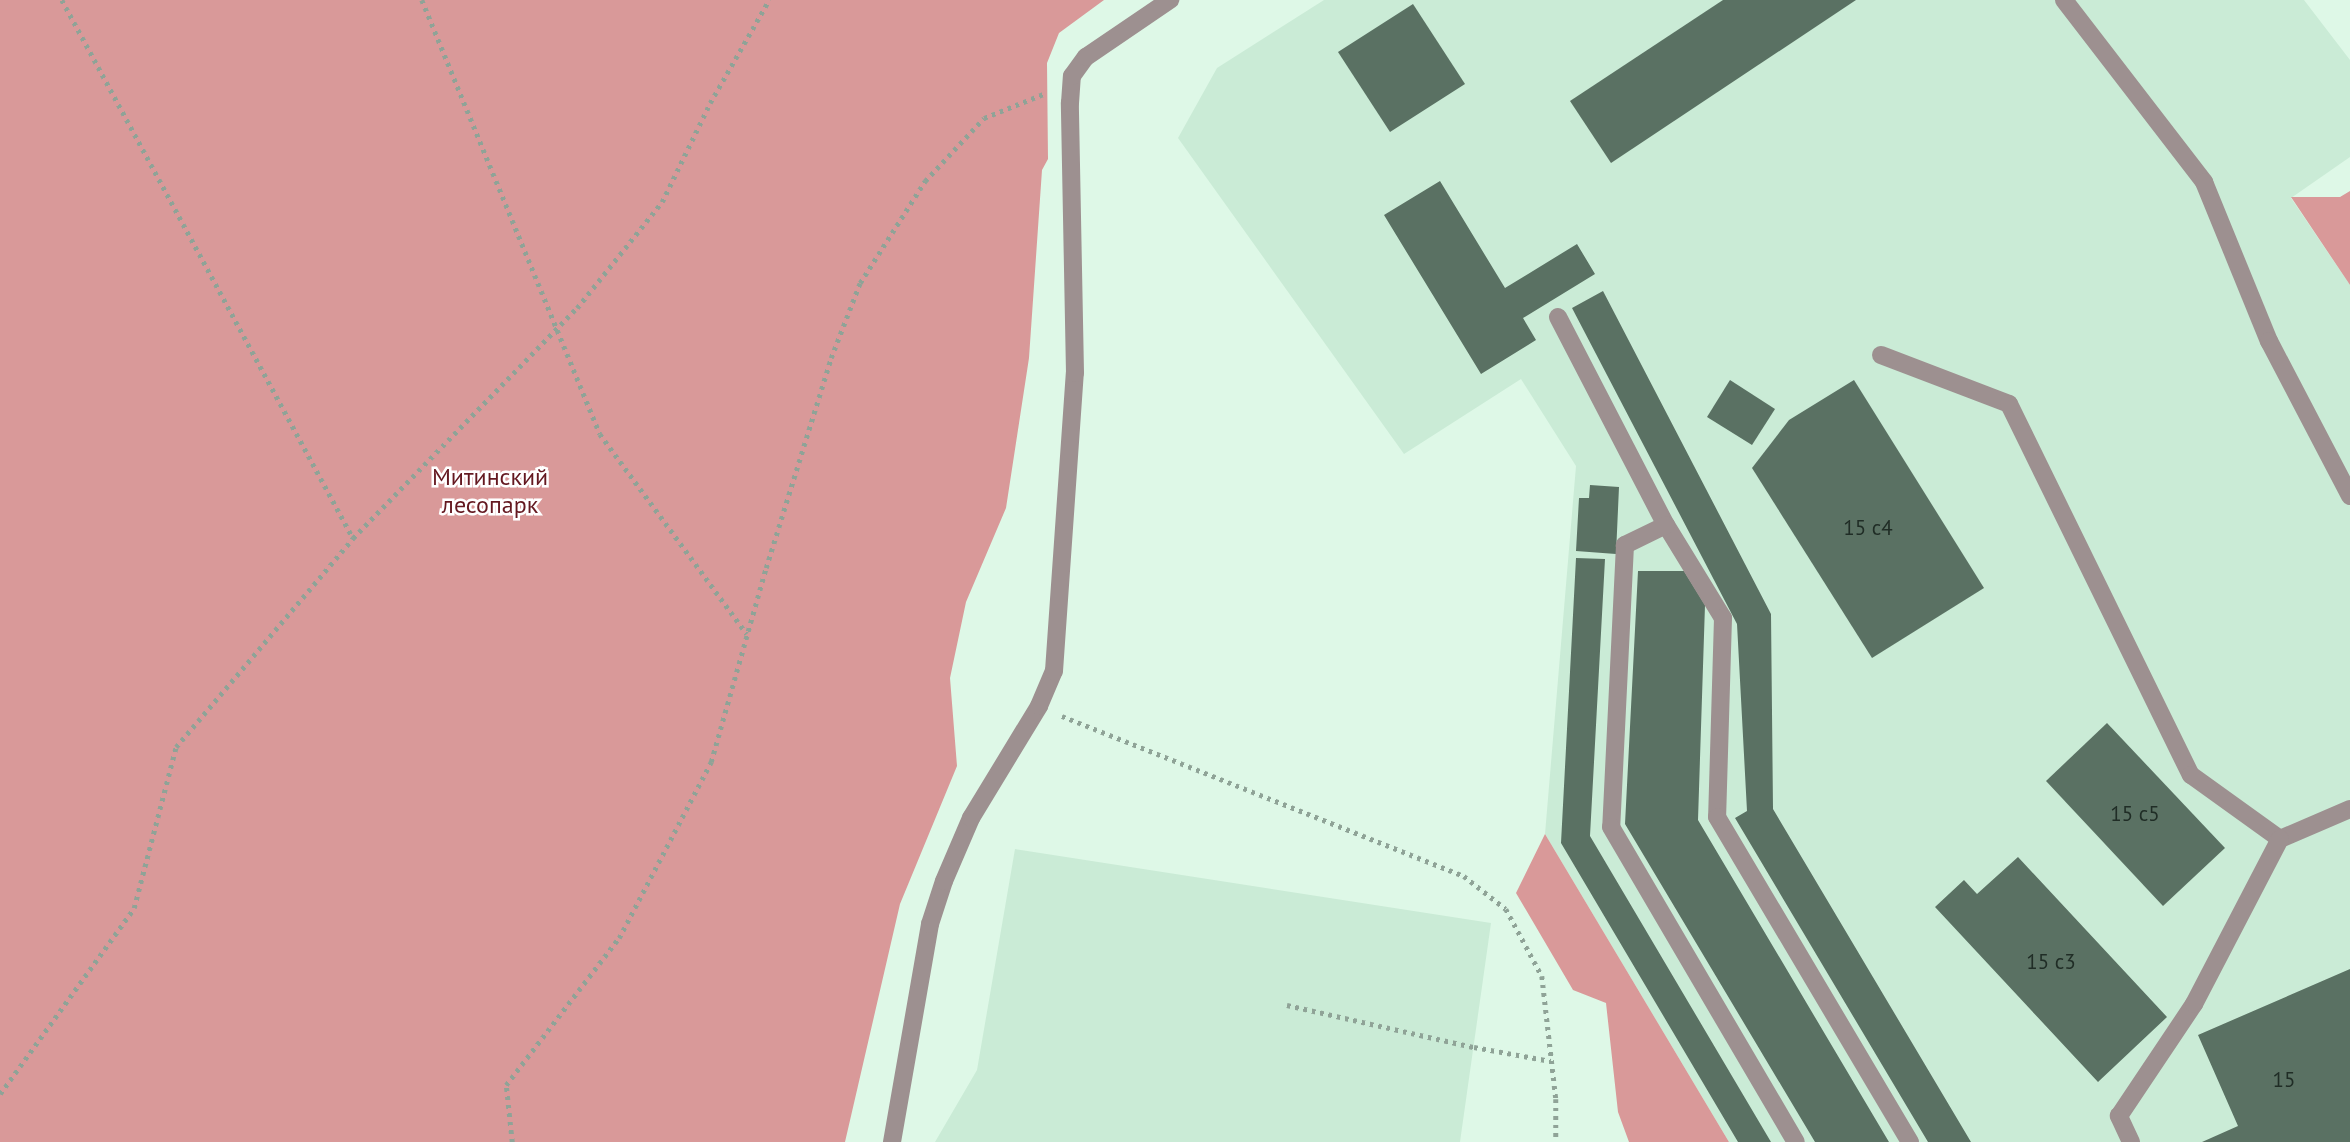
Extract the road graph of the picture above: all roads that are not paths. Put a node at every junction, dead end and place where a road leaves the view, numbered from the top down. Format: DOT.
graph roads {
  1 [pos="1170,0"];
  2 [pos="2064,0"];
  3 [pos="1558,317"];
  4 [pos="1881,355"];
  5 [pos="2350,496"];
  6 [pos="1667,525"];
  7 [pos="2350,809"];
  8 [pos="2280,839"];
  9 [pos="892,1142"];
  10 [pos="1797,1142"];
  11 [pos="1910,1142"];
  12 [pos="2131,1142"];
  1 -- 9 [label="lane"];
  2 -- 5 [label="lane"];
  3 -- 6 [label="lane"];
  4 -- 8 [label="lane"];
  6 -- 10 [label="lane"];
  6 -- 11 [label="lane"];
  7 -- 8 [label="lane"];
  8 -- 12 [label="lane"];
}
